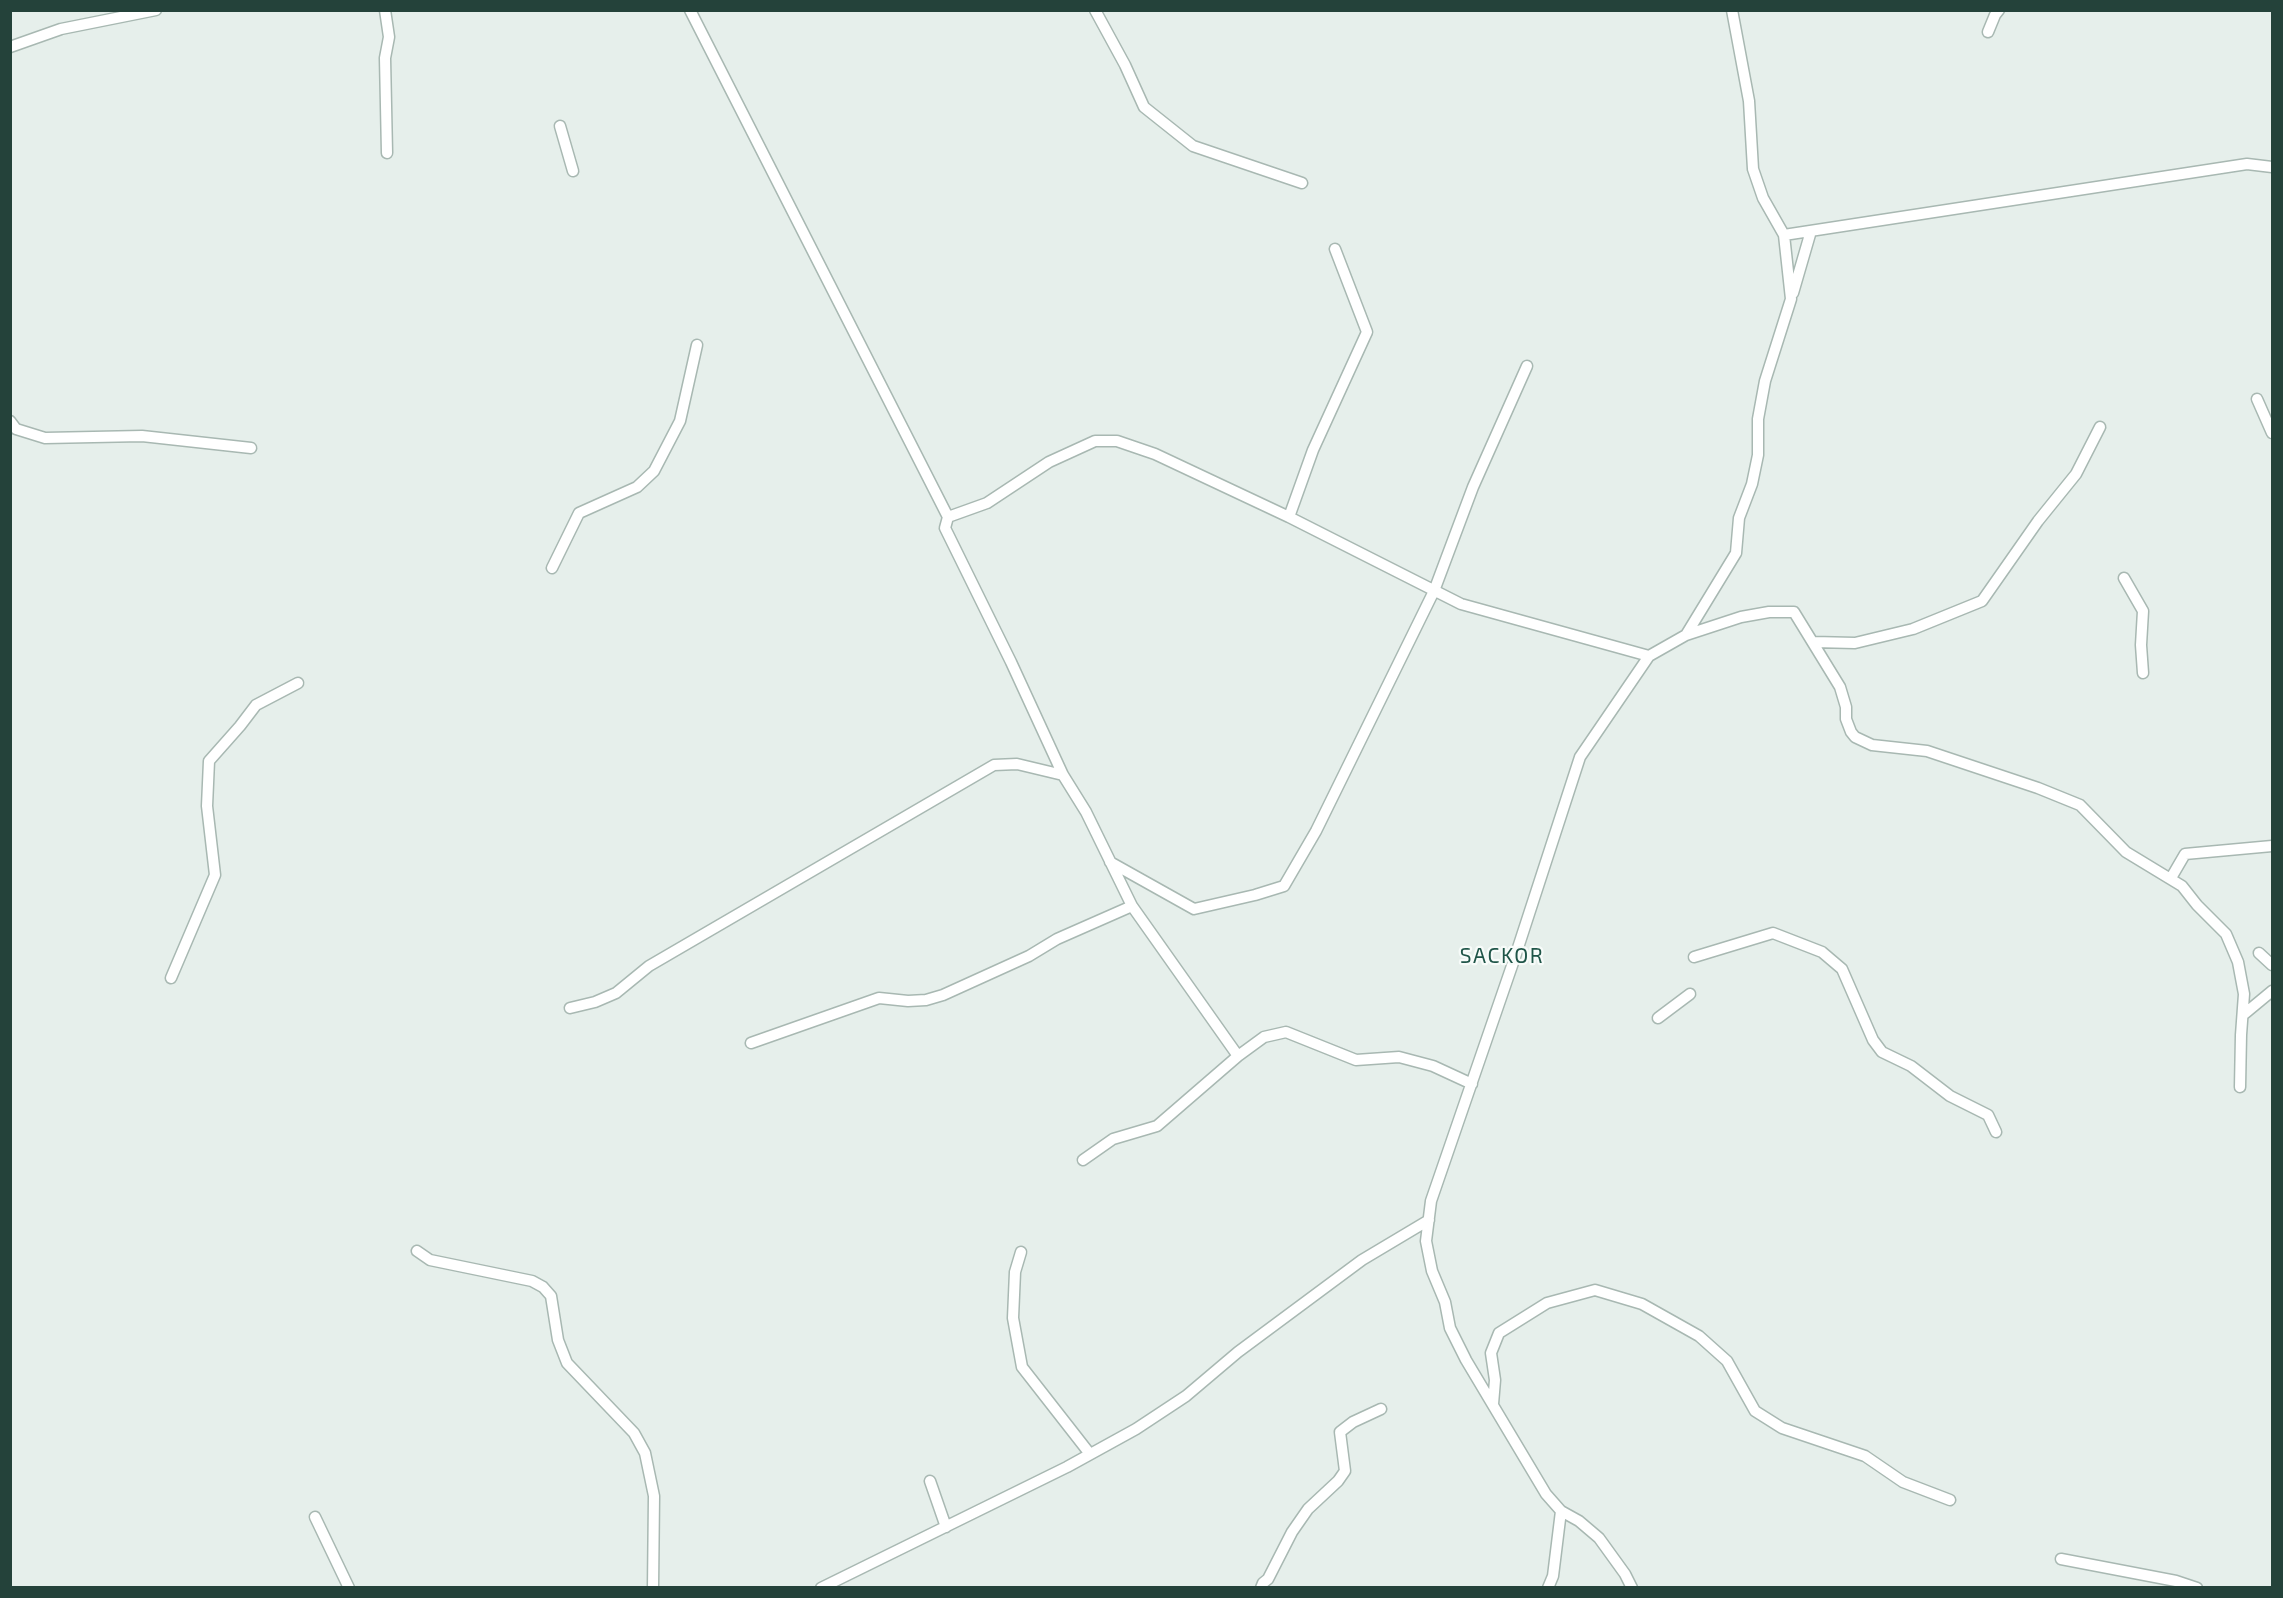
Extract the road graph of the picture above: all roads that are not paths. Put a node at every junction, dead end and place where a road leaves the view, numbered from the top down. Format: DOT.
graph roads {
  1 [pos="156,10"];
  2 [pos="385,10"];
  3 [pos="690,10"];
  4 [pos="1095,10"];
  5 [pos="1732,10"];
  6 [pos="1999,10"];
  7 [pos="1988,32"];
  8 [pos="10,47"];
  9 [pos="560,126"];
  10 [pos="387,153"];
  11 [pos="2272,168"];
  12 [pos="573,171"];
  13 [pos="1302,183"];
  14 [pos="1811,231"];
  15 [pos="1784,235"];
  16 [pos="1335,249"];
  17 [pos="1791,299"];
  18 [pos="697,345"];
  19 [pos="1527,366"];
  20 [pos="2257,399"];
  21 [pos="10,421"];
  22 [pos="2100,427"];
  23 [pos="2272,433"];
  24 [pos="251,448"];
  25 [pos="948,517"];
  26 [pos="1289,517"];
  27 [pos="552,568"];
  28 [pos="2124,578"];
  29 [pos="1434,591"];
  30 [pos="1686,635"];
  31 [pos="1814,642"];
  32 [pos="1649,656"];
  33 [pos="2143,673"];
  34 [pos="298,683"];
  35 [pos="1063,775"];
  36 [pos="2272,846"];
  37 [pos="1110,862"];
  38 [pos="2171,878"];
  39 [pos="1132,906"];
  40 [pos="2259,953"];
  41 [pos="1694,957"];
  42 [pos="2272,965"];
  43 [pos="171,978"];
  44 [pos="2272,991"];
  45 [pos="1690,994"];
  46 [pos="570,1008"];
  47 [pos="2243,1015"];
  48 [pos="1658,1018"];
  49 [pos="751,1043"];
  50 [pos="1238,1056"];
  51 [pos="1472,1084"];
  52 [pos="2240,1087"];
  53 [pos="1996,1132"];
  54 [pos="1083,1160"];
  55 [pos="1429,1220"];
  56 [pos="417,1251"];
  57 [pos="1021,1252"];
  58 [pos="1493,1405"];
  59 [pos="1381,1409"];
  60 [pos="1090,1455"];
  61 [pos="930,1481"];
  62 [pos="1950,1500"];
  63 [pos="1561,1511"];
  64 [pos="315,1516"];
  65 [pos="946,1527"];
  66 [pos="2061,1559"];
  67 [pos="349,1587"];
  68 [pos="653,1587"];
  69 [pos="820,1587"];
  70 [pos="1261,1587"];
  71 [pos="1548,1587"];
  72 [pos="1632,1587"];
  73 [pos="2198,1587"];
  1 -- 8 [label="street"];
  2 -- 10 [label="street"];
  3 -- 25 [label="street"];
  4 -- 13 [label="street"];
  5 -- 15 [label="street"];
  6 -- 7 [label="street"];
  9 -- 12 [label="street"];
  11 -- 14 [label="street"];
  14 -- 15 [label="street"];
  14 -- 17 [label="street"];
  15 -- 17 [label="street"];
  16 -- 26 [label="street"];
  17 -- 30 [label="street"];
  18 -- 27 [label="street"];
  19 -- 29 [label="street"];
  20 -- 23 [label="street"];
  21 -- 24 [label="street"];
  22 -- 31 [label="street"];
  25 -- 26 [label="street"];
  25 -- 35 [label="street"];
  26 -- 29 [label="street"];
  28 -- 33 [label="street"];
  29 -- 32 [label="street"];
  29 -- 37 [label="street"];
  30 -- 31 [label="street"];
  30 -- 32 [label="street"];
  31 -- 38 [label="street"];
  32 -- 51 [label="street"];
  34 -- 43 [label="street"];
  35 -- 37 [label="street"];
  35 -- 46 [label="street"];
  36 -- 38 [label="street"];
  37 -- 39 [label="street"];
  38 -- 47 [label="street"];
  39 -- 49 [label="street"];
  39 -- 50 [label="street"];
  40 -- 42 [label="street"];
  41 -- 53 [label="street"];
  44 -- 47 [label="street"];
  45 -- 48 [label="street"];
  47 -- 52 [label="street"];
  50 -- 51 [label="street"];
  50 -- 54 [label="street"];
  51 -- 55 [label="street"];
  55 -- 58 [label="street"];
  55 -- 60 [label="street"];
  56 -- 68 [label="street"];
  57 -- 60 [label="street"];
  58 -- 62 [label="street"];
  58 -- 63 [label="street"];
  59 -- 70 [label="street"];
  60 -- 65 [label="street"];
  61 -- 65 [label="street"];
  63 -- 71 [label="street"];
  63 -- 72 [label="street"];
  64 -- 67 [label="street"];
  65 -- 69 [label="street"];
  66 -- 73 [label="street"];
}
